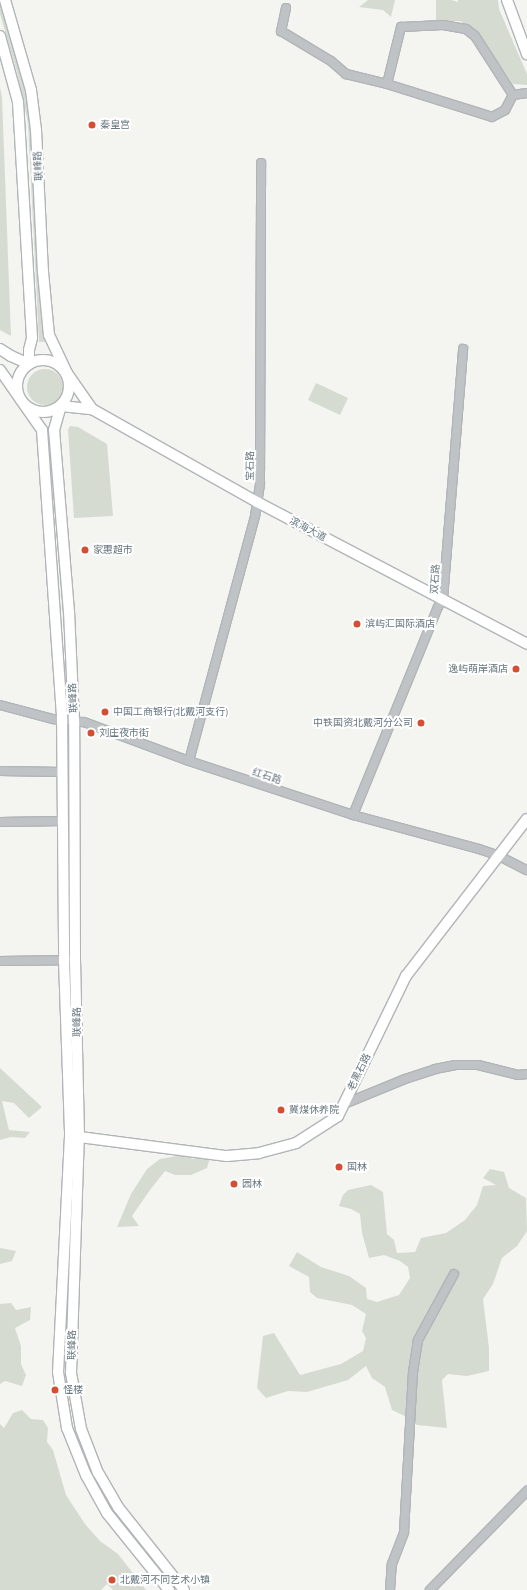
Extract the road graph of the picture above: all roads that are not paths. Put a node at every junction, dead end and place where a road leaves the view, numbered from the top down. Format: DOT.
graph roads {
  1 [pos="5,0"];
  2 [pos="507,0"];
  3 [pos="286,8"];
  4 [pos="0,36"];
  5 [pos="527,54"];
  6 [pos="388,84"];
  7 [pos="527,93"];
  8 [pos="513,95"];
  9 [pos="261,163"];
  10 [pos="463,349"];
  11 [pos="1,350"];
  12 [pos="29,364"];
  13 [pos="0,370"];
  14 [pos="67,373"];
  15 [pos="23,402"];
  16 [pos="61,406"];
  17 [pos="92,409"];
  18 [pos="257,502"];
  19 [pos="443,599"];
  20 [pos="527,644"];
  21 [pos="0,706"];
  22 [pos="62,720"];
  23 [pos="74,721"];
  24 [pos="189,761"];
  25 [pos="0,771"];
  26 [pos="63,772"];
  27 [pos="353,815"];
  28 [pos="527,820"];
  29 [pos="63,821"];
  30 [pos="0,822"];
  31 [pos="499,856"];
  32 [pos="527,870"];
  33 [pos="64,960"];
  34 [pos="75,960"];
  35 [pos="0,962"];
  36 [pos="527,1074"];
  37 [pos="344,1104"];
  38 [pos="74,1136"];
  39 [pos="454,1274"];
  40 [pos="527,1491"];
  41 [pos="169,1590"];
  42 [pos="184,1590"];
  43 [pos="390,1590"];
  44 [pos="430,1590"];
  1 -- 14 [label="main road, 联峰路"];
  2 -- 5 [label="main road"];
  3 -- 6 [label="street"];
  4 -- 12 [label="main road, 联峰路"];
  6 -- 8 [label="street"];
  6 -- 8 [label="street"];
  7 -- 8 [label="street"];
  9 -- 18 [label="street, 宝石路"];
  10 -- 19 [label="street, 双石路"];
  11 -- 12 [label="main road"];
  12 -- 14 [label="main road"];
  12 -- 15 [label="main road"];
  13 -- 15 [label="main road"];
  14 -- 16 [label="main road"];
  14 -- 17 [label="main road"];
  15 -- 16 [label="main road"];
  15 -- 22 [label="main road, 联峰路"];
  16 -- 17 [label="main road"];
  16 -- 23 [label="main road, 联峰路"];
  17 -- 18 [label="main road, 滨海大道"];
  18 -- 19 [label="main road, 滨海大道"];
  18 -- 24 [label="street, 宝石路"];
  19 -- 20 [label="main road, 滨海大道"];
  19 -- 27 [label="street, 双石路"];
  21 -- 22 [label="street, 红石路"];
  22 -- 23 [label="street, 红石路"];
  22 -- 26 [label="main road, 联峰路"];
  23 -- 24 [label="street, 红石路"];
  23 -- 34 [label="main road, 联峰路"];
  24 -- 27 [label="street, 红石路"];
  25 -- 26 [label="street"];
  26 -- 29 [label="main road, 联峰路"];
  27 -- 31 [label="street, 红石路"];
  28 -- 31 [label="main road, 老黑石路"];
  29 -- 30 [label="street"];
  29 -- 33 [label="main road, 联峰路"];
  31 -- 32 [label="street, 红石路"];
  31 -- 37 [label="main road, 老黑石路"];
  33 -- 34 [label="street"];
  33 -- 35 [label="street"];
  33 -- 38 [label="main road, 联峰路"];
  34 -- 38 [label="main road, 联峰路"];
  36 -- 37 [label="street"];
  37 -- 38 [label="main road, 老黑石路"];
  38 -- 41 [label="main road, 联峰路"];
  38 -- 42 [label="main road, 联峰路"];
  39 -- 43 [label="street"];
  40 -- 44 [label="street"];
}
